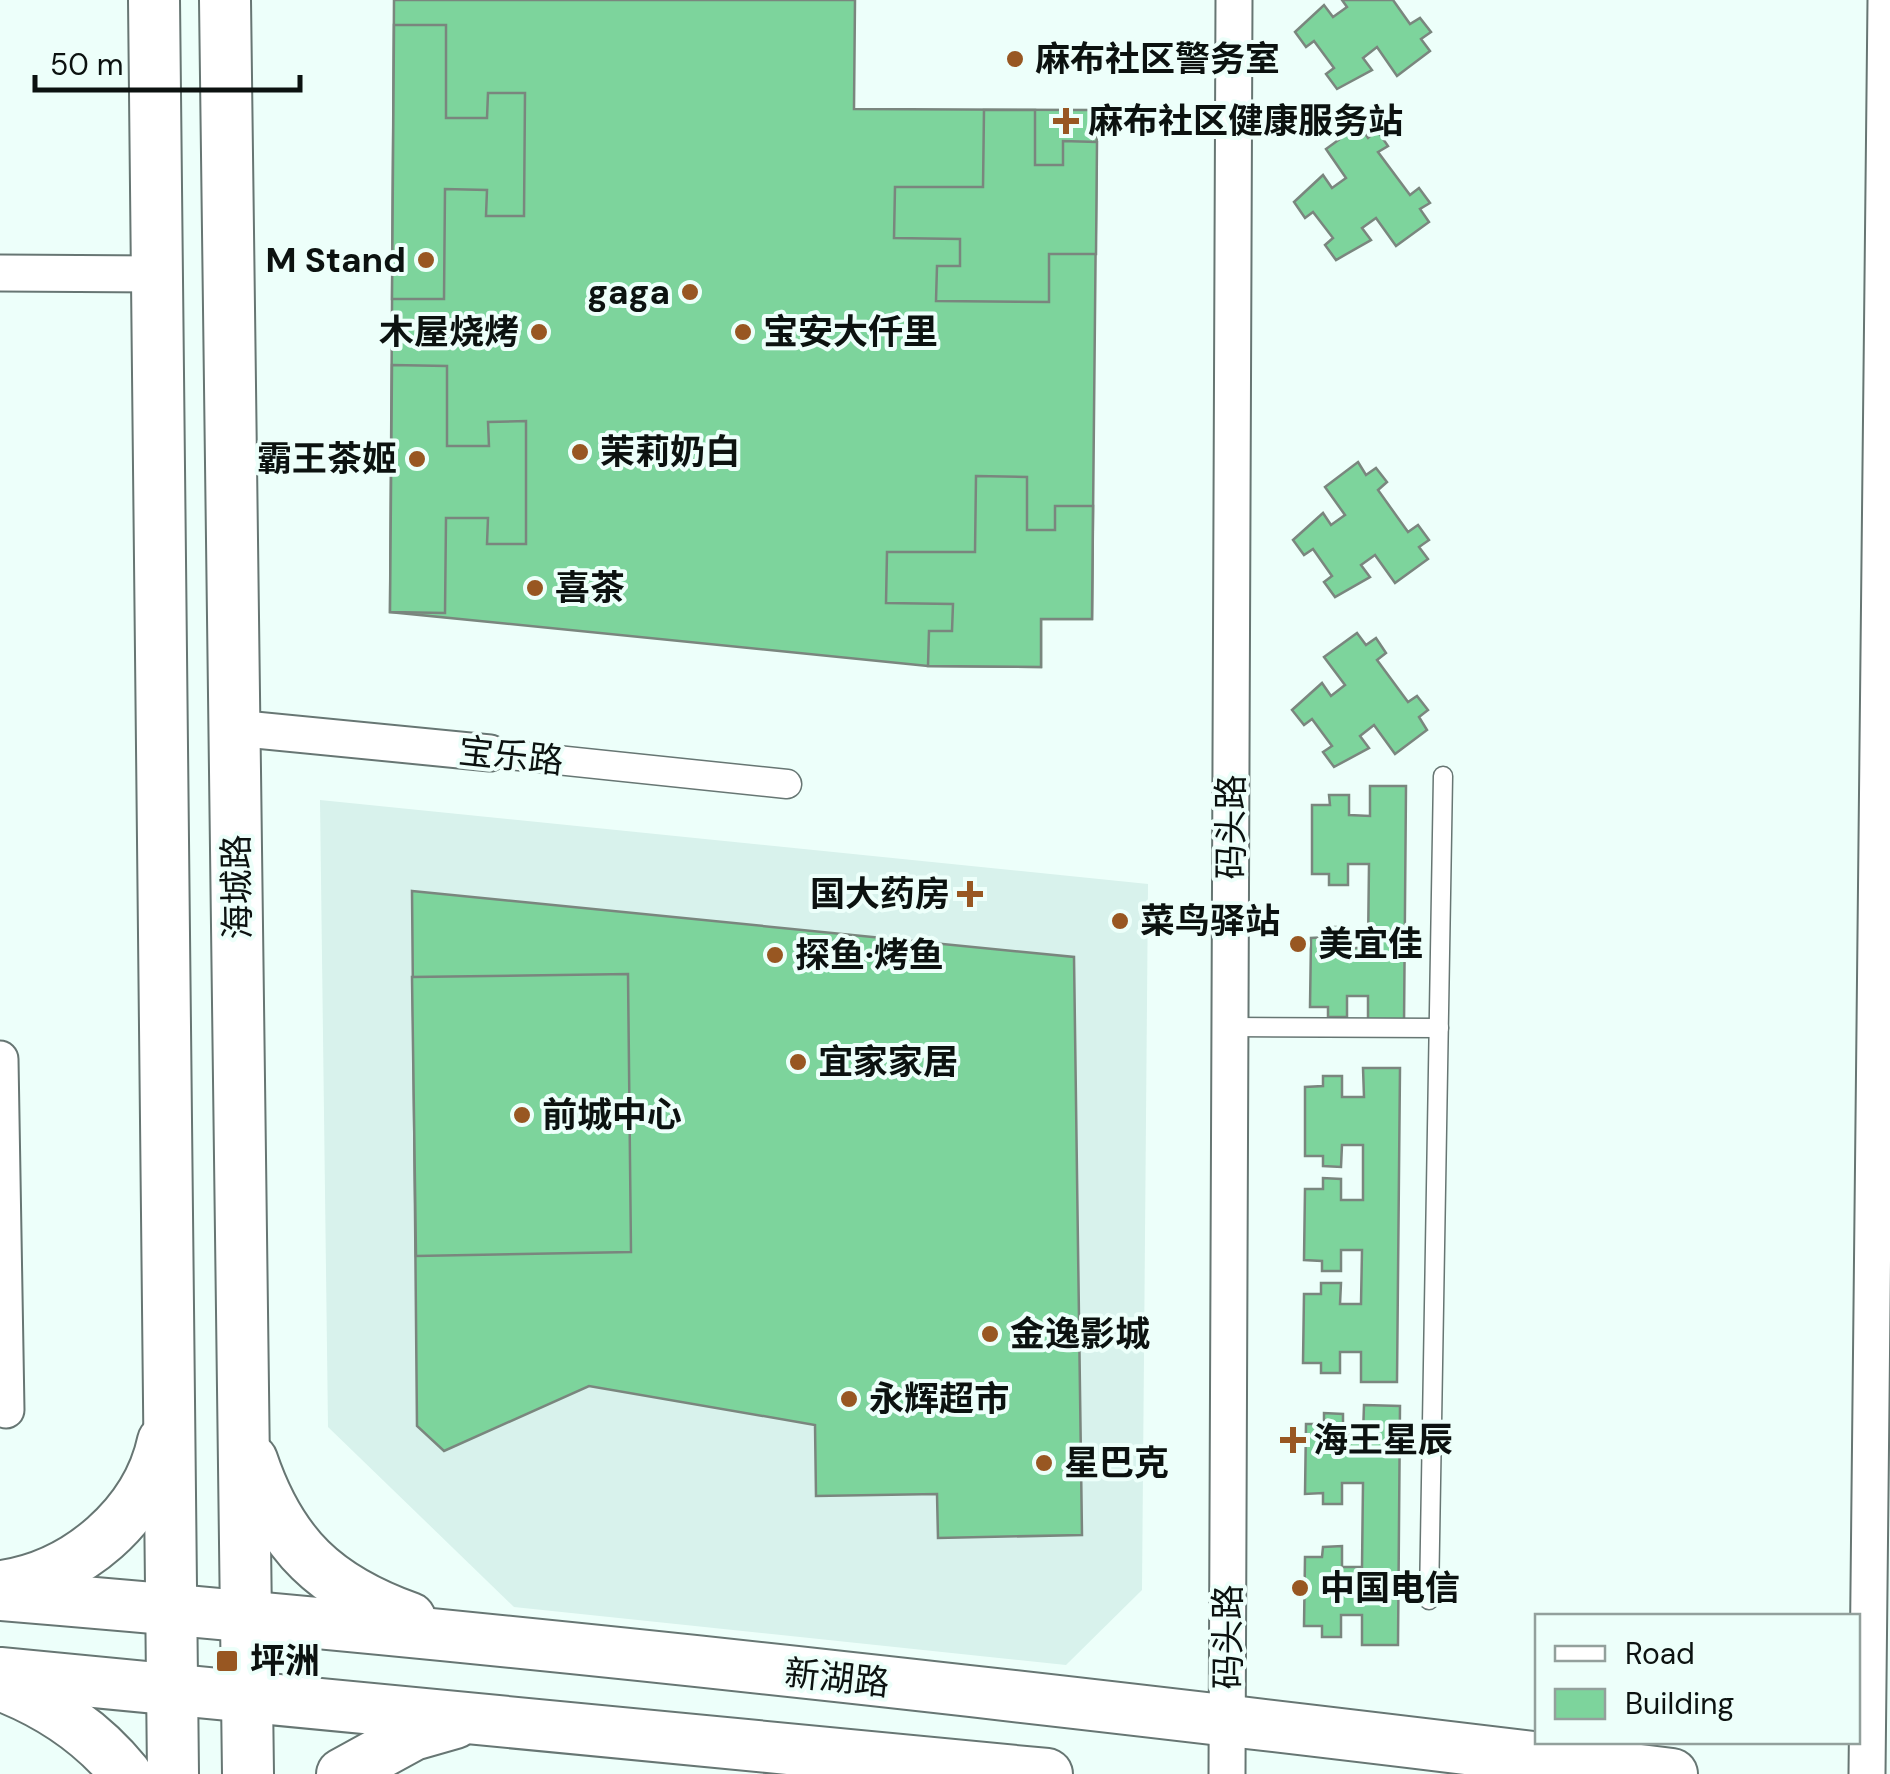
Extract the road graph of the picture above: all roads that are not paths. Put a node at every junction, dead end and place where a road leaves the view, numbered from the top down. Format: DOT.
graph roads {
  1 [pos="154,0"];
  2 [pos="225,0"];
  3 [pos="1234,0"];
  4 [pos="1886,0"];
  5 [pos="0,273"];
  6 [pos="157,274"];
  7 [pos="235,728"];
  8 [pos="490,754"];
  9 [pos="1443,776"];
  10 [pos="787,784"];
  11 [pos="1230,1027"];
  12 [pos="1439,1028"];
  13 [pos="0,1059"];
  14 [pos="6,1410"];
  15 [pos="169,1412"];
  16 [pos="243,1433"];
  17 [pos="0,1586"];
  18 [pos="0,1594"];
  19 [pos="1429,1600"];
  20 [pos="172,1609"];
  21 [pos="246,1616"];
  22 [pos="467,1639"];
  23 [pos="0,1673"];
  24 [pos="0,1685"];
  25 [pos="172,1691"];
  26 [pos="248,1696"];
  27 [pos="472,1718"];
  28 [pos="1227,1719"];
  29 [pos="126,1774"];
  30 [pos="174,1774"];
  31 [pos="248,1774"];
  32 [pos="342,1774"];
  33 [pos="1048,1774"];
  34 [pos="1226,1774"];
  35 [pos="1672,1774"];
  36 [pos="1867,1774"];
  1 -- 6 [label="main road, 海城路"];
  2 -- 7 [label="main road, 海城路"];
  3 -- 11 [label="street, 码头路"];
  4 -- 36 [label="street"];
  5 -- 6 [label="street"];
  6 -- 15 [label="main road, 海城路"];
  7 -- 8 [label="street, 宝乐路"];
  7 -- 16 [label="main road, 海城路"];
  8 -- 10 [label="street, 宝乐路"];
  9 -- 12 [label="lane"];
  11 -- 12 [label="lane"];
  11 -- 28 [label="street, 码头路"];
  12 -- 19 [label="lane"];
  13 -- 14 [label="street"];
  15 -- 17 [label="main road"];
  15 -- 20 [label="main road, 海城路"];
  16 -- 21 [label="main road, 海城路"];
  16 -- 22 [label="main road"];
  18 -- 20 [label="main road, 新湖路"];
  20 -- 21 [label="main road, 新湖路"];
  20 -- 25 [label="main road, 海城路"];
  21 -- 22 [label="main road, 新湖路"];
  21 -- 26 [label="main road, 海城路"];
  22 -- 28 [label="main road, 新湖路"];
  23 -- 25 [label="main road"];
  24 -- 29 [label="main road"];
  25 -- 26 [label="main road"];
  25 -- 30 [label="main road, 海城路"];
  26 -- 27 [label="main road"];
  26 -- 31 [label="main road, 海城路"];
  27 -- 32 [label="main road"];
  27 -- 33 [label="main road"];
  28 -- 34 [label="street, 码头路"];
  28 -- 35 [label="main road, 新湖路"];
}
